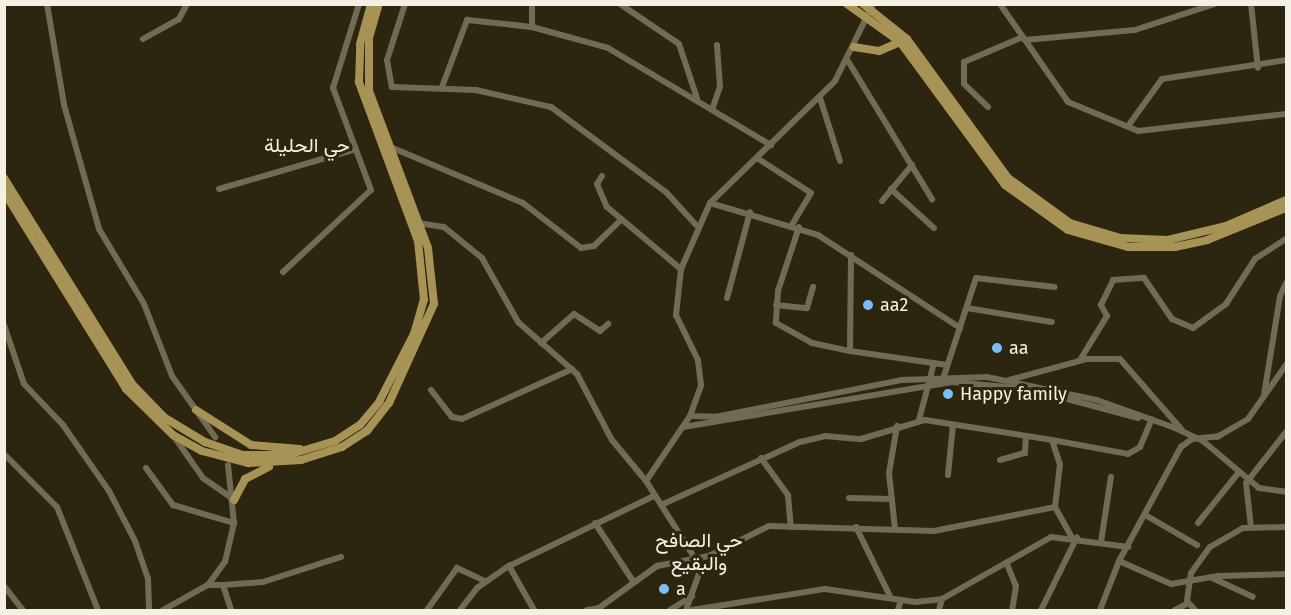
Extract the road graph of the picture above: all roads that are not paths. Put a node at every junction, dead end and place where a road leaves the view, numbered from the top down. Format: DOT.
graph roads {
  1 [pos="47,4"];
  2 [pos="187,4"];
  3 [pos="359,4"];
  4 [pos="371,4"];
  5 [pos="379,4"];
  6 [pos="405,4"];
  7 [pos="532,4"];
  8 [pos="620,4"];
  9 [pos="847,4"];
  10 [pos="863,4"];
  11 [pos="873,4"];
  12 [pos="1000,4"];
  13 [pos="1214,4"];
  14 [pos="1251,4"];
  15 [pos="532,27"];
  16 [pos="888,31"];
  17 [pos="1024,38"];
  18 [pos="143,39"];
  19 [pos="900,42"];
  20 [pos="717,45"];
  21 [pos="854,47"];
  22 [pos="887,47"];
  23 [pos="348,54"];
  24 [pos="359,56"];
  25 [pos="1287,60"];
  26 [pos="848,61"];
  27 [pos="1258,68"];
  28 [pos="442,87"];
  29 [pos="698,98"];
  30 [pos="820,98"];
  31 [pos="713,107"];
  32 [pos="988,107"];
  33 [pos="1287,114"];
  34 [pos="1128,126"];
  35 [pos="388,145"];
  36 [pos="771,145"];
  37 [pos="353,150"];
  38 [pos="757,158"];
  39 [pos="840,161"];
  40 [pos="912,165"];
  41 [pos="602,176"];
  42 [pos="4,177"];
  43 [pos="219,189"];
  44 [pos="891,189"];
  45 [pos="4,192"];
  46 [pos="932,199"];
  47 [pos="1287,200"];
  48 [pos="882,201"];
  49 [pos="710,203"];
  50 [pos="1287,208"];
  51 [pos="750,212"];
  52 [pos="620,222"];
  53 [pos="418,223"];
  54 [pos="696,225"];
  55 [pos="796,226"];
  56 [pos="934,228"];
  57 [pos="1287,239"];
  58 [pos="851,255"];
  59 [pos="57,268"];
  60 [pos="681,269"];
  61 [pos="283,272"];
  62 [pos="1287,283"];
  63 [pos="813,287"];
  64 [pos="1054,287"];
  65 [pos="726,298"];
  66 [pos="776,304"];
  67 [pos="967,308"];
  68 [pos="1052,322"];
  69 [pos="608,324"];
  70 [pos="4,325"];
  71 [pos="960,328"];
  72 [pos="541,343"];
  73 [pos="850,351"];
  74 [pos="404,355"];
  75 [pos="411,360"];
  76 [pos="1080,360"];
  77 [pos="934,363"];
  78 [pos="947,364"];
  79 [pos="1287,364"];
  80 [pos="572,369"];
  81 [pos="943,379"];
  82 [pos="930,380"];
  83 [pos="980,380"];
  84 [pos="1009,380"];
  85 [pos="431,390"];
  86 [pos="1264,399"];
  87 [pos="196,410"];
  88 [pos="690,416"];
  89 [pos="919,420"];
  90 [pos="1151,421"];
  91 [pos="953,425"];
  92 [pos="897,426"];
  93 [pos="683,427"];
  94 [pos="1287,432"];
  95 [pos="1183,433"];
  96 [pos="173,435"];
  97 [pos="1026,436"];
  98 [pos="215,437"];
  99 [pos="1052,440"];
  100 [pos="1197,440"];
  101 [pos="316,448"];
  102 [pos="202,451"];
  103 [pos="4,454"];
  104 [pos="761,458"];
  105 [pos="1000,460"];
  106 [pos="195,462"];
  107 [pos="285,463"];
  108 [pos="228,465"];
  109 [pos="146,468"];
  110 [pos="1239,472"];
  111 [pos="948,475"];
  112 [pos="1111,477"];
  113 [pos="1248,479"];
  114 [pos="646,480"];
  115 [pos="234,486"];
  116 [pos="223,490"];
  117 [pos="1285,495"];
  118 [pos="654,496"];
  119 [pos="849,498"];
  120 [pos="892,499"];
  121 [pos="234,500"];
  122 [pos="661,505"];
  123 [pos="1055,507"];
  124 [pos="1147,516"];
  125 [pos="234,523"];
  126 [pos="595,523"];
  127 [pos="1198,523"];
  128 [pos="791,527"];
  129 [pos="856,527"];
  130 [pos="1251,527"];
  131 [pos="1287,527"];
  132 [pos="895,529"];
  133 [pos="1074,537"];
  134 [pos="1101,542"];
  135 [pos="1197,545"];
  136 [pos="1128,547"];
  137 [pos="341,557"];
  138 [pos="698,558"];
  139 [pos="1119,561"];
  140 [pos="1007,564"];
  141 [pos="509,566"];
  142 [pos="1287,574"];
  143 [pos="1209,576"];
  144 [pos="1190,580"];
  145 [pos="485,581"];
  146 [pos="633,581"];
  147 [pos="208,585"];
  148 [pos="223,585"];
  149 [pos="4,586"];
  150 [pos="692,596"];
  151 [pos="890,596"];
  152 [pos="1253,597"];
  153 [pos="901,600"];
  154 [pos="942,600"];
  155 [pos="1187,604"];
  156 [pos="599,609"];
  157 [pos="23,610"];
  158 [pos="98,610"];
  159 [pos="149,610"];
  160 [pos="164,610"];
  161 [pos="231,610"];
  162 [pos="427,610"];
  163 [pos="460,610"];
  164 [pos="534,610"];
  165 [pos="587,610"];
  166 [pos="670,610"];
  167 [pos="686,610"];
  168 [pos="692,610"];
  169 [pos="898,610"];
  170 [pos="939,610"];
  171 [pos="1012,610"];
  172 [pos="1041,610"];
  173 [pos="1100,610"];
  174 [pos="1175,610"];
  175 [pos="1195,610"];
  1 -- 87 [label="street"];
  2 -- 18 [label="street"];
  3 -- 23 [label="street"];
  4 -- 24 [label="main road"];
  5 -- 35 [label="main road"];
  6 -- 28 [label="street"];
  7 -- 15 [label="street"];
  8 -- 29 [label="street"];
  9 -- 16 [label="main road"];
  10 -- 47 [label="main road"];
  11 -- 21 [label="street"];
  12 -- 17 [label="street"];
  13 -- 17 [label="street"];
  14 -- 27 [label="street"];
  15 -- 28 [label="street"];
  15 -- 29 [label="street"];
  16 -- 19 [label="main road"];
  16 -- 22 [label="main road"];
  17 -- 32 [label="street"];
  17 -- 34 [label="street"];
  19 -- 22 [label="main road"];
  19 -- 50 [label="main road"];
  20 -- 31 [label="street"];
  21 -- 22 [label="main road"];
  21 -- 26 [label="street"];
  23 -- 24 [label="street"];
  23 -- 37 [label="street"];
  24 -- 74 [label="main road"];
  25 -- 27 [label="street"];
  26 -- 30 [label="street"];
  26 -- 40 [label="street"];
  27 -- 34 [label="street"];
  28 -- 54 [label="street"];
  29 -- 31 [label="street"];
  30 -- 36 [label="street"];
  30 -- 39 [label="street"];
  31 -- 36 [label="street"];
  33 -- 34 [label="street"];
  35 -- 52 [label="street"];
  35 -- 53 [label="main road"];
  36 -- 38 [label="street"];
  37 -- 43 [label="street"];
  37 -- 61 [label="street"];
  38 -- 49 [label="street"];
  38 -- 55 [label="street"];
  40 -- 44 [label="street"];
  40 -- 46 [label="street"];
  41 -- 52 [label="street"];
  42 -- 59 [label="main road"];
  44 -- 48 [label="street"];
  44 -- 56 [label="street"];
  45 -- 59 [label="main road"];
  49 -- 51 [label="street"];
  49 -- 54 [label="street"];
  51 -- 55 [label="street"];
  51 -- 65 [label="street"];
  52 -- 60 [label="street"];
  53 -- 72 [label="street"];
  53 -- 75 [label="main road"];
  54 -- 60 [label="street"];
  55 -- 58 [label="street"];
  55 -- 66 [label="street"];
  57 -- 76 [label="street"];
  58 -- 71 [label="street"];
  58 -- 73 [label="street"];
  59 -- 96 [label="main road"];
  59 -- 101 [label="main road"];
  60 -- 88 [label="street"];
  62 -- 86 [label="street"];
  63 -- 66 [label="street"];
  64 -- 67 [label="street"];
  66 -- 73 [label="street"];
  67 -- 68 [label="street"];
  67 -- 71 [label="street"];
  69 -- 72 [label="street"];
  70 -- 159 [label="street"];
  71 -- 78 [label="street"];
  72 -- 80 [label="street"];
  73 -- 77 [label="street"];
  74 -- 75 [label="main road"];
  74 -- 101 [label="main road"];
  75 -- 107 [label="main road"];
  76 -- 84 [label="street"];
  76 -- 95 [label="street"];
  77 -- 78 [label="street"];
  77 -- 82 [label="street"];
  78 -- 81 [label="street"];
  79 -- 86 [label="street"];
  80 -- 85 [label="street"];
  80 -- 114 [label="street"];
  81 -- 82 [label="street"];
  81 -- 83 [label="street"];
  82 -- 88 [label="street"];
  82 -- 89 [label="street"];
  82 -- 93 [label="street"];
  83 -- 84 [label="street"];
  83 -- 90 [label="street"];
  84 -- 90 [label="street"];
  86 -- 100 [label="street"];
  87 -- 98 [label="street"];
  87 -- 101 [label="main road"];
  88 -- 93 [label="street"];
  89 -- 91 [label="street"];
  89 -- 92 [label="street"];
  90 -- 95 [label="street"];
  90 -- 99 [label="street"];
  91 -- 97 [label="street"];
  91 -- 111 [label="street"];
  92 -- 104 [label="street"];
  92 -- 120 [label="street"];
  93 -- 114 [label="street"];
  94 -- 113 [label="street"];
  95 -- 100 [label="street"];
  96 -- 102 [label="main road"];
  96 -- 106 [label="street"];
  97 -- 99 [label="street"];
  97 -- 105 [label="street"];
  99 -- 123 [label="street"];
  100 -- 110 [label="street"];
  100 -- 124 [label="street"];
  102 -- 106 [label="street"];
  102 -- 107 [label="main road"];
  103 -- 158 [label="street"];
  104 -- 122 [label="street"];
  104 -- 128 [label="street"];
  106 -- 116 [label="street"];
  107 -- 115 [label="main road"];
  108 -- 115 [label="street"];
  109 -- 125 [label="street"];
  110 -- 113 [label="street"];
  110 -- 127 [label="street"];
  112 -- 134 [label="street"];
  113 -- 117 [label="street"];
  113 -- 130 [label="street"];
  114 -- 118 [label="street"];
  115 -- 116 [label="street"];
  115 -- 121 [label="main road"];
  116 -- 121 [label="street"];
  118 -- 122 [label="street"];
  118 -- 126 [label="street"];
  119 -- 120 [label="street"];
  120 -- 132 [label="street"];
  121 -- 125 [label="street"];
  122 -- 138 [label="street"];
  123 -- 132 [label="street"];
  123 -- 133 [label="street"];
  124 -- 135 [label="street"];
  124 -- 136 [label="street"];
  125 -- 147 [label="street"];
  126 -- 141 [label="street"];
  126 -- 146 [label="street"];
  128 -- 129 [label="street"];
  128 -- 138 [label="street"];
  129 -- 132 [label="street"];
  129 -- 151 [label="street"];
  130 -- 131 [label="street"];
  130 -- 144 [label="street"];
  133 -- 134 [label="street"];
  133 -- 140 [label="street"];
  133 -- 172 [label="street"];
  134 -- 136 [label="street"];
  136 -- 139 [label="street"];
  137 -- 148 [label="street"];
  138 -- 146 [label="street"];
  138 -- 150 [label="street"];
  139 -- 144 [label="street"];
  139 -- 173 [label="street"];
  140 -- 154 [label="street"];
  140 -- 171 [label="street"];
  141 -- 145 [label="street"];
  141 -- 164 [label="street"];
  142 -- 143 [label="street"];
  143 -- 144 [label="street"];
  143 -- 152 [label="street"];
  144 -- 155 [label="street"];
  145 -- 162 [label="street"];
  145 -- 163 [label="street"];
  146 -- 156 [label="street"];
  147 -- 148 [label="street"];
  147 -- 160 [label="street"];
  148 -- 161 [label="street"];
  149 -- 157 [label="street"];
  150 -- 166 [label="street"];
  150 -- 167 [label="street"];
  151 -- 153 [label="street"];
  151 -- 168 [label="street"];
  153 -- 154 [label="street"];
  153 -- 169 [label="street"];
  154 -- 170 [label="street"];
  155 -- 174 [label="street"];
  155 -- 175 [label="street"];
  156 -- 165 [label="street"];
}
